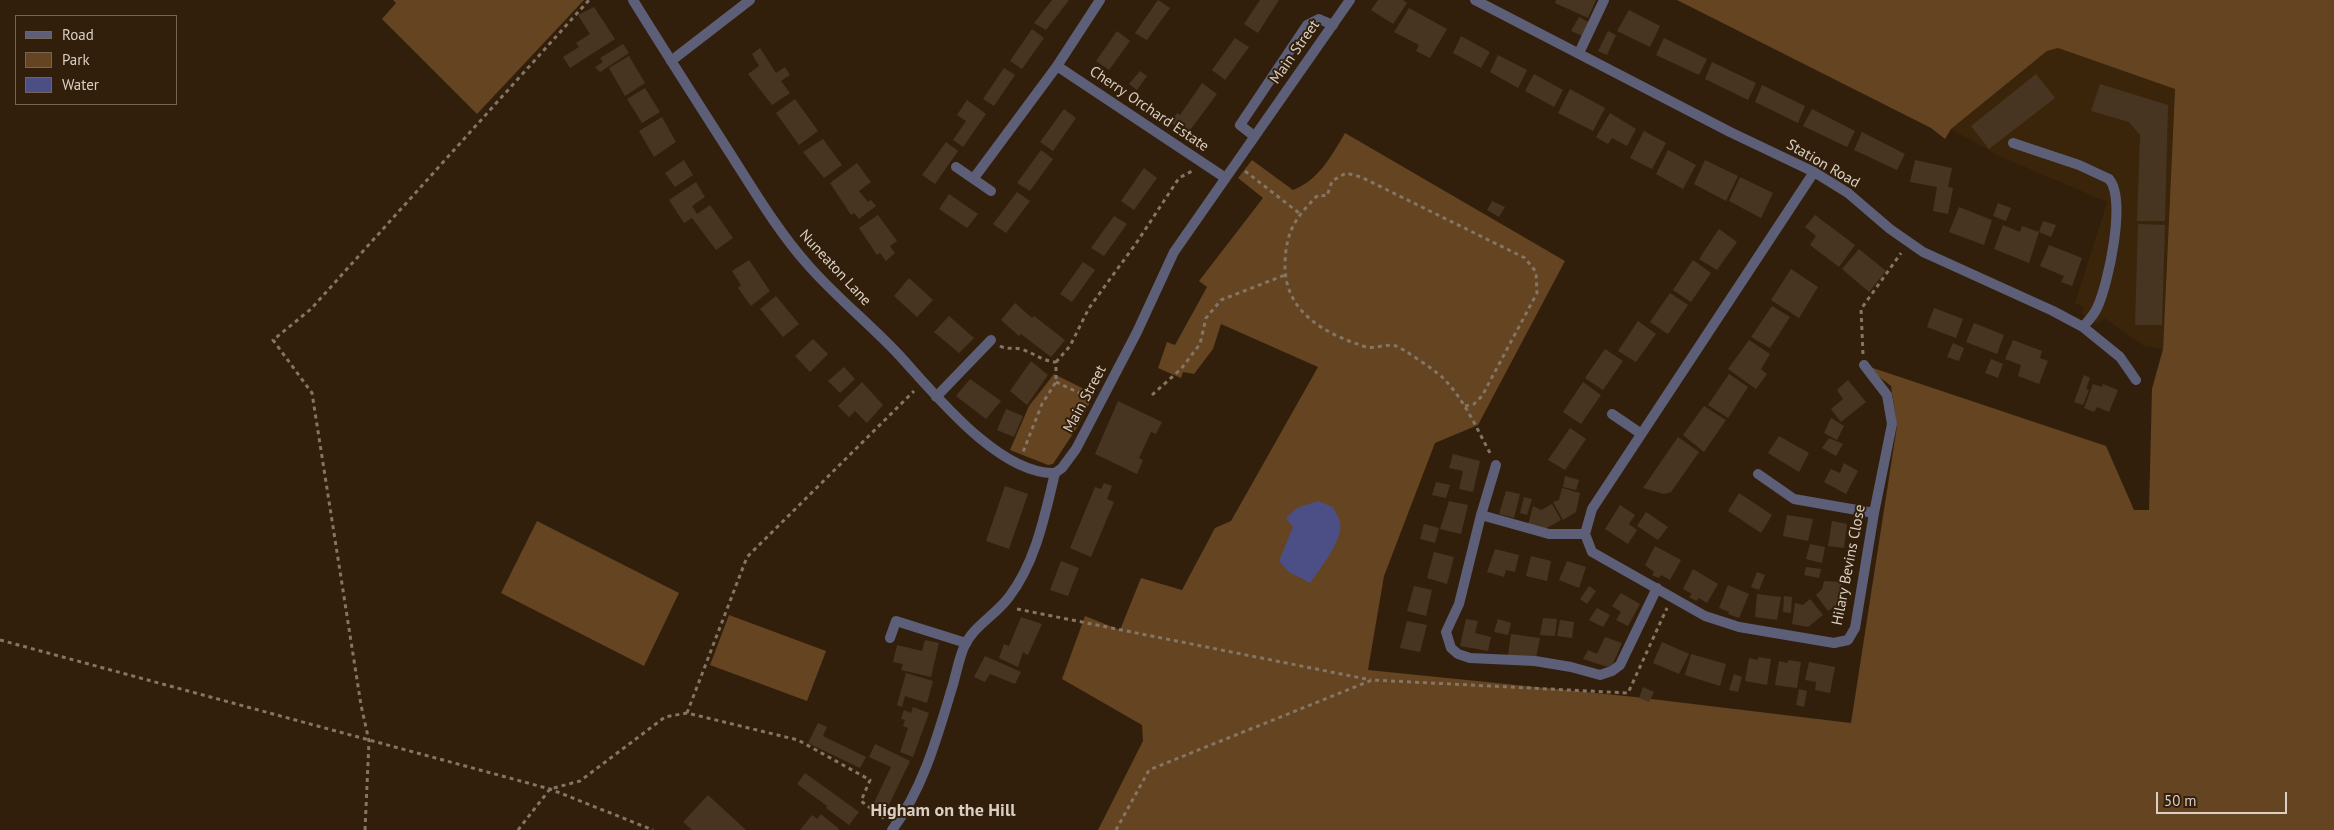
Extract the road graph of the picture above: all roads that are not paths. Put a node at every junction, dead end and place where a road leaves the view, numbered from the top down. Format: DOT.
graph roads {
  1 [pos="633,0"];
  2 [pos="750,0"];
  3 [pos="1100,0"];
  4 [pos="1350,0"];
  5 [pos="1475,0"];
  6 [pos="1604,0"];
  7 [pos="1333,25"];
  8 [pos="1578,53"];
  9 [pos="671,61"];
  10 [pos="1057,66"];
  11 [pos="1254,136"];
  12 [pos="2013,143"];
  13 [pos="956,167"];
  14 [pos="1814,172"];
  15 [pos="1224,177"];
  16 [pos="974,178"];
  17 [pos="991,191"];
  18 [pos="2083,327"];
  19 [pos="991,340"];
  20 [pos="1864,365"];
  21 [pos="2136,380"];
  22 [pos="936,397"];
  23 [pos="1612,414"];
  24 [pos="1640,433"];
  25 [pos="1496,464"];
  26 [pos="1055,473"];
  27 [pos="1758,474"];
  28 [pos="1874,513"];
  29 [pos="1481,516"];
  30 [pos="1585,534"];
  31 [pos="1657,588"];
  32 [pos="890,638"];
  33 [pos="966,643"];
  34 [pos="893,828"];
  1 -- 9 [label="street, Nuneaton Lane"];
  2 -- 9 [label="street"];
  3 -- 10 [label="street"];
  4 -- 7 [label="street, Main Street"];
  5 -- 8 [label="street, Station Road"];
  6 -- 8 [label="street"];
  7 -- 11 [label="street, Main Street"];
  7 -- 11 [label="street"];
  8 -- 14 [label="street, Station Road"];
  9 -- 22 [label="street, Nuneaton Lane"];
  10 -- 15 [label="street, Cherry Orchard Estate"];
  10 -- 16 [label="street"];
  11 -- 15 [label="street, Main Street"];
  12 -- 18 [label="street"];
  13 -- 16 [label="street"];
  14 -- 18 [label="street, Station Road"];
  14 -- 24 [label="street"];
  15 -- 26 [label="street, Main Street"];
  16 -- 17 [label="street"];
  18 -- 21 [label="street, Station Road"];
  19 -- 22 [label="street"];
  20 -- 28 [label="street, Hilary Bevins Close"];
  22 -- 26 [label="street, Nuneaton Lane"];
  23 -- 24 [label="street"];
  24 -- 30 [label="street"];
  25 -- 29 [label="street"];
  26 -- 33 [label="street, Main Street"];
  27 -- 28 [label="street"];
  28 -- 31 [label="street, Hilary Bevins Close"];
  29 -- 30 [label="street"];
  29 -- 31 [label="street"];
  30 -- 31 [label="street, Hilary Bevins Close"];
  32 -- 33 [label="street"];
  33 -- 34 [label="street, Main Street"];
}
